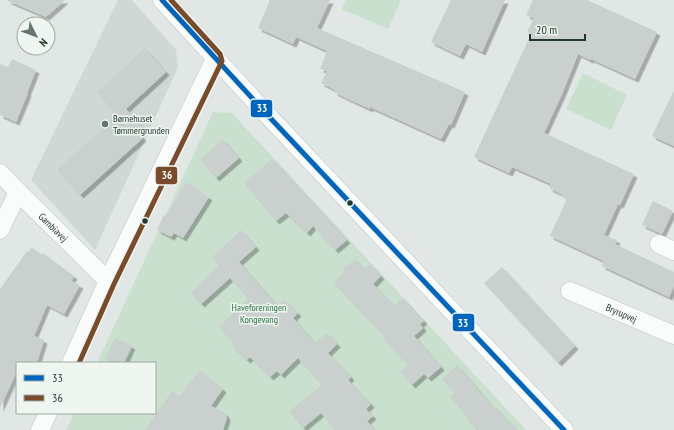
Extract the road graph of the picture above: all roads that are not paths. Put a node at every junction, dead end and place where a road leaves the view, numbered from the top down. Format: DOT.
graph roads {
  1 [pos="162,0"];
  2 [pos="216,59"];
  3 [pos="0,173"];
  4 [pos="18,192"];
  5 [pos="0,230"];
  6 [pos="108,281"];
  7 [pos="570,291"];
  8 [pos="674,335"];
  9 [pos="71,362"];
  10 [pos="48,414"];
  11 [pos="40,430"];
  12 [pos="564,430"];
  1 -- 2 [label="street"];
  2 -- 6 [label="street"];
  2 -- 12 [label="street"];
  3 -- 4 [label="street, Gambiavej"];
  4 -- 5 [label="street"];
  4 -- 6 [label="street, Gambiavej"];
  6 -- 9 [label="street"];
  7 -- 8 [label="street, Bryrupvej"];
  10 -- 11 [label="street"];
}
